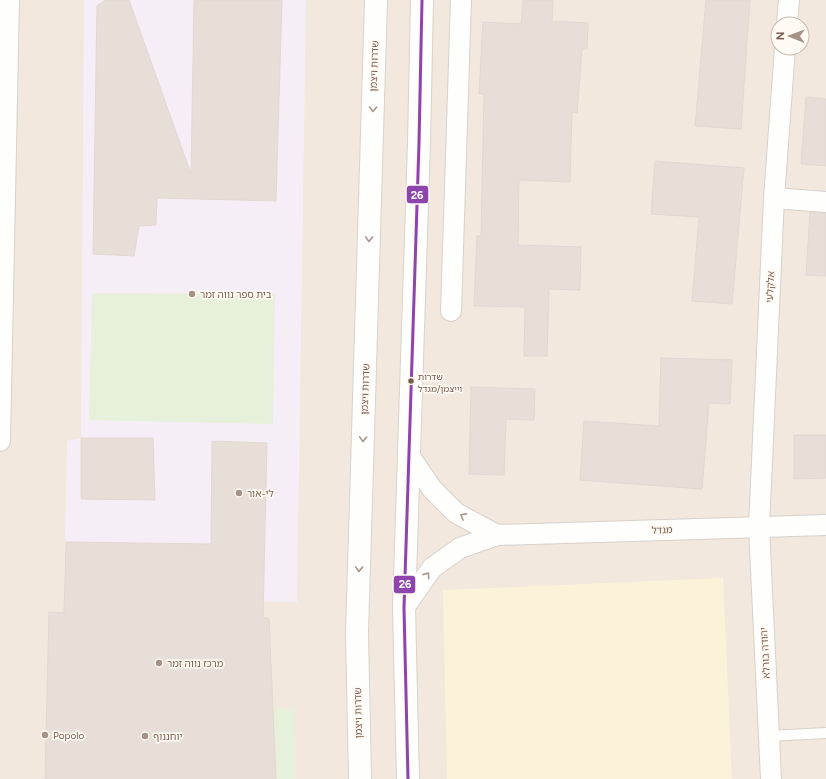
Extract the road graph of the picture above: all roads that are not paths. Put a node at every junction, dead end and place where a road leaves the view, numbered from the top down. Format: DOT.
graph roads {
  1 [pos="9,0"];
  2 [pos="376,0"];
  3 [pos="422,0"];
  4 [pos="460,0"];
  5 [pos="789,0"];
  6 [pos="788,16"];
  7 [pos="784,56"];
  8 [pos="774,198"];
  9 [pos="826,202"];
  10 [pos="451,311"];
  11 [pos="0,440"];
  12 [pos="409,455"];
  13 [pos="826,525"];
  14 [pos="759,527"];
  15 [pos="497,535"];
  16 [pos="404,608"];
  17 [pos="826,734"];
  18 [pos="769,736"];
  19 [pos="360,779"];
  20 [pos="408,779"];
  21 [pos="771,779"];
  1 -- 11 [label="street"];
  2 -- 19 [label="main road, שדרות ויצמן, one-way"];
  3 -- 12 [label="main road"];
  4 -- 10 [label="street"];
  5 -- 6 [label="street"];
  7 -- 8 [label="street, אלקלעי"];
  8 -- 9 [label="street"];
  8 -- 14 [label="street, אלקלעי"];
  15 -- 12 [label="street, one-way"];
  12 -- 16 [label="main road"];
  13 -- 14 [label="street, מגדל"];
  14 -- 15 [label="street, מגדל"];
  14 -- 18 [label="street, יהודה בורלא"];
  16 -- 15 [label="street, מגדל, one-way"];
  16 -- 20 [label="main road"];
  17 -- 18 [label="lane"];
  18 -- 21 [label="street, יהודה בורלא"];
}
